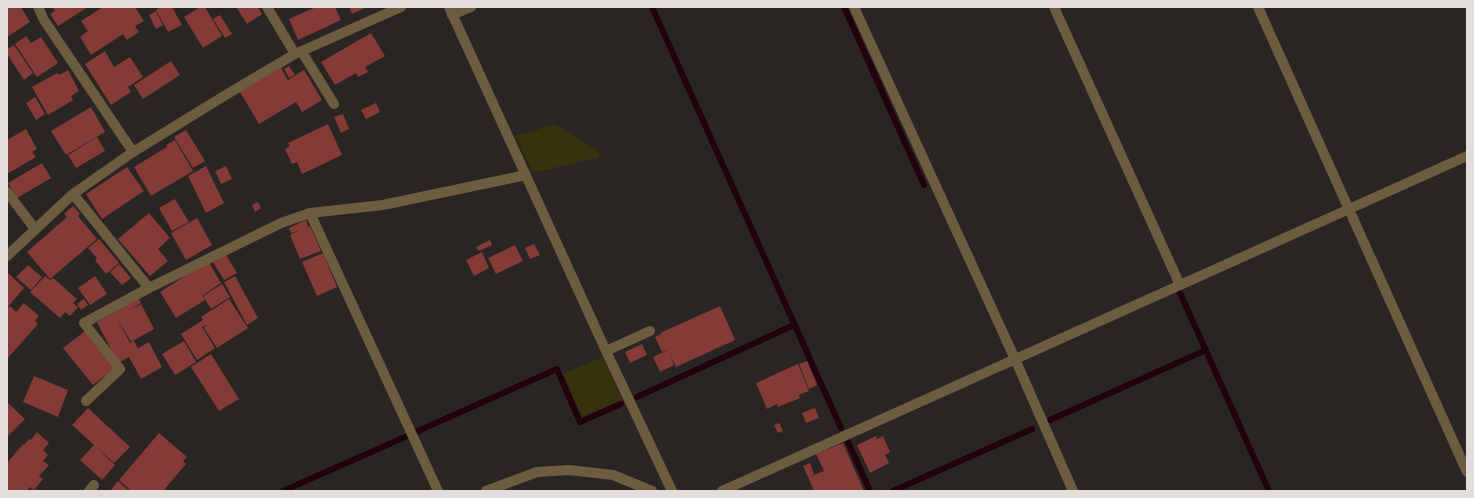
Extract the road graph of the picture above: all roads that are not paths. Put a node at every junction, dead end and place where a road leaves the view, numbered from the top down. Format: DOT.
graph roads {
  1 [pos="38,7"];
  2 [pos="267,7"];
  3 [pos="401,7"];
  4 [pos="471,7"];
  5 [pos="854,7"];
  6 [pos="1054,7"];
  7 [pos="1258,7"];
  8 [pos="451,11"];
  9 [pos="299,53"];
  10 [pos="334,104"];
  11 [pos="133,152"];
  12 [pos="1467,156"];
  13 [pos="526,175"];
  14 [pos="7,192"];
  15 [pos="73,194"];
  16 [pos="1350,209"];
  17 [pos="310,213"];
  18 [pos="35,229"];
  19 [pos="7,256"];
  20 [pos="1180,285"];
  21 [pos="149,288"];
  22 [pos="650,331"];
  23 [pos="606,351"];
  24 [pos="1015,359"];
  25 [pos="86,401"];
  26 [pos="1467,472"];
  27 [pos="438,491"];
  28 [pos="486,491"];
  29 [pos="652,491"];
  30 [pos="672,491"];
  31 [pos="722,491"];
  32 [pos="1073,491"];
  1 -- 11 [label="street"];
  2 -- 9 [label="street"];
  3 -- 9 [label="street"];
  4 -- 8 [label="street"];
  5 -- 24 [label="street"];
  6 -- 20 [label="street"];
  7 -- 16 [label="street"];
  8 -- 13 [label="street"];
  9 -- 10 [label="street"];
  9 -- 11 [label="street"];
  11 -- 15 [label="street"];
  12 -- 16 [label="street"];
  13 -- 17 [label="street"];
  13 -- 23 [label="street"];
  14 -- 18 [label="street"];
  15 -- 18 [label="street"];
  15 -- 21 [label="street"];
  16 -- 20 [label="street"];
  16 -- 26 [label="street"];
  17 -- 21 [label="street"];
  17 -- 27 [label="street"];
  18 -- 19 [label="street"];
  20 -- 24 [label="street"];
  21 -- 25 [label="street"];
  22 -- 23 [label="street"];
  23 -- 30 [label="street"];
  24 -- 31 [label="street"];
  24 -- 32 [label="street"];
  28 -- 29 [label="street"];
}
